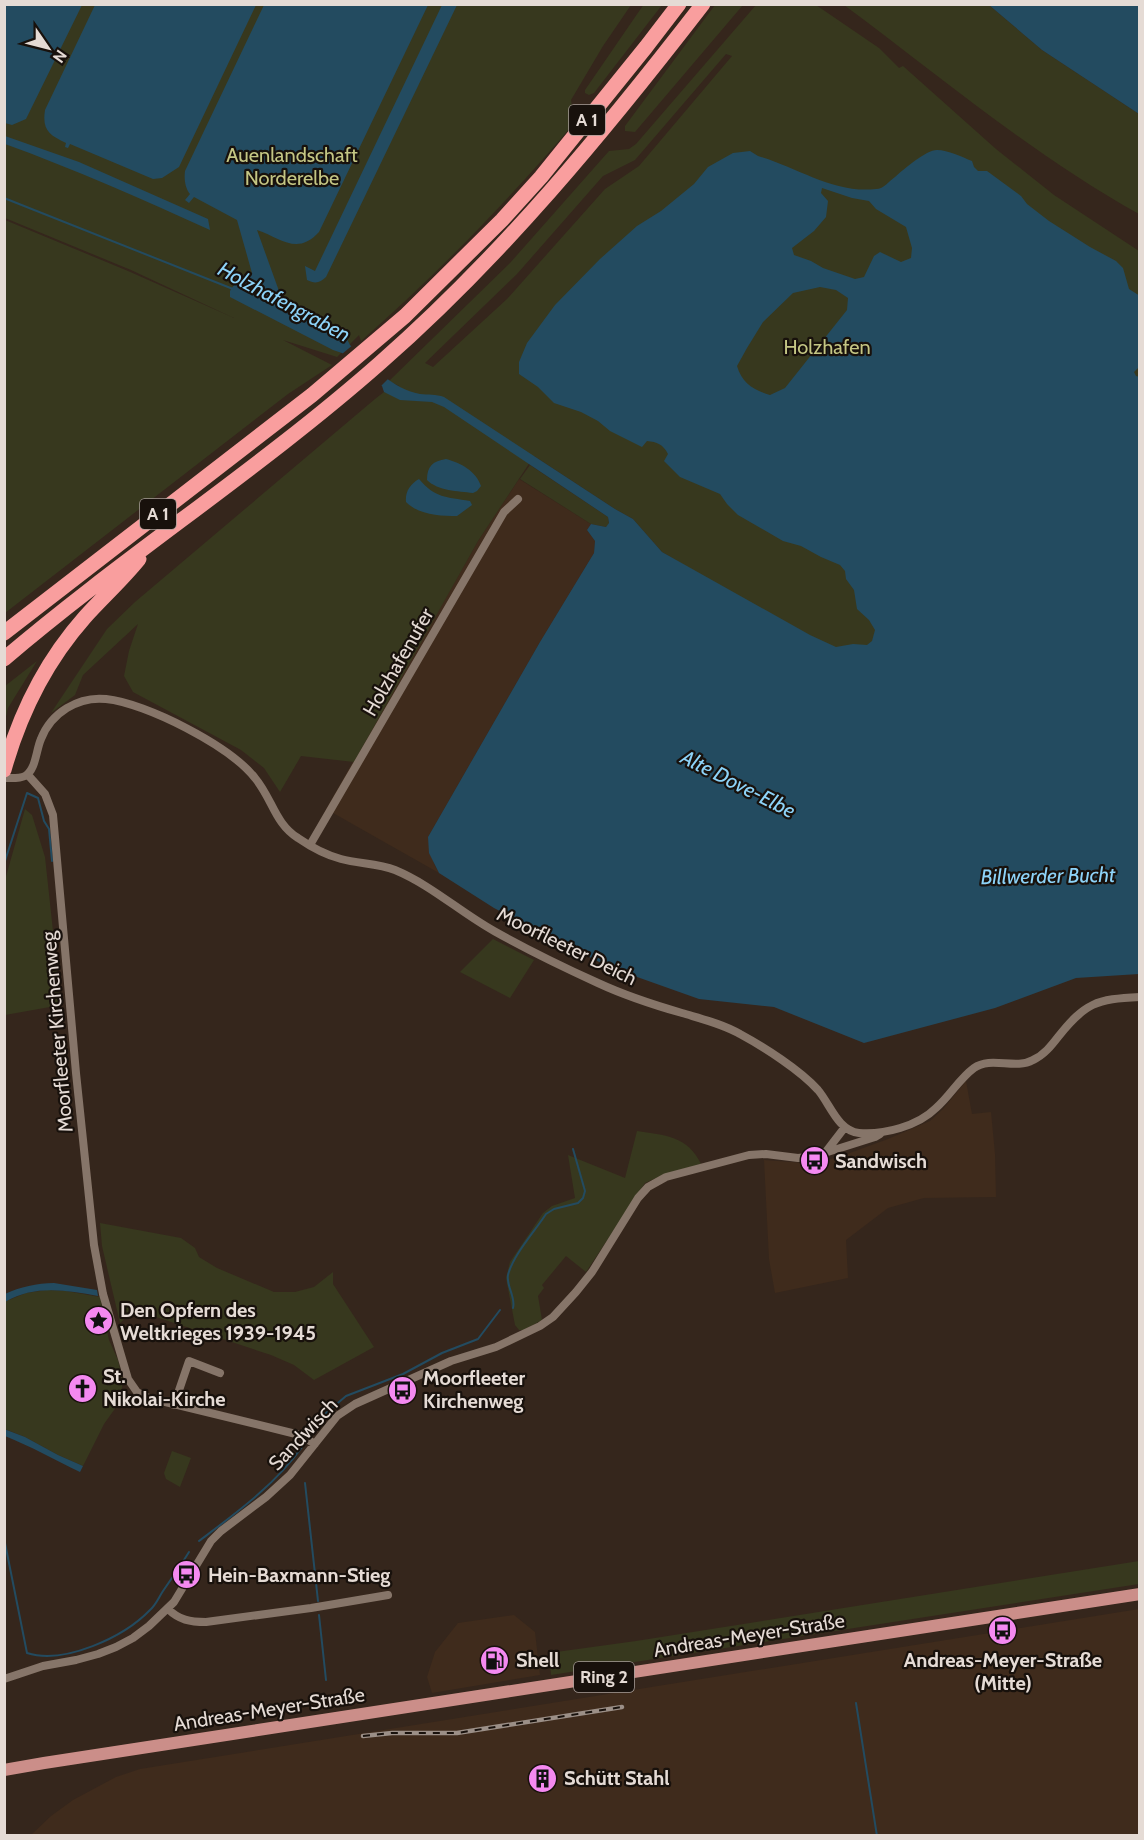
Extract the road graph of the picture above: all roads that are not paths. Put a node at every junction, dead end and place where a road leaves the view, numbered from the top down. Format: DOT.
graph roads {
  1 [pos="679,4"];
  2 [pos="703,4"];
  3 [pos="518,499"];
  4 [pos="156,539"];
  5 [pos="4,633"];
  6 [pos="4,659"];
  7 [pos="4,770"];
  8 [pos="28,775"];
  9 [pos="4,778"];
  10 [pos="310,845"];
  11 [pos="1140,997"];
  12 [pos="845,1127"];
  13 [pos="886,1131"];
  14 [pos="825,1153"];
  15 [pos="220,1373"];
  16 [pos="174,1405"];
  17 [pos="315,1444"];
  18 [pos="1140,1594"];
  19 [pos="388,1595"];
  20 [pos="168,1609"];
  21 [pos="4,1679"];
  22 [pos="6,1769"];
  1 -- 5 [label="highway, A 1"];
  2 -- 4 [label="highway, A 1"];
  3 -- 10 [label="street, Holzhafenufer"];
  4 -- 6 [label="highway, A 1"];
  4 -- 7 [label="highway"];
  8 -- 9 [label="street"];
  8 -- 10 [label="street, Moorfleeter Deich"];
  8 -- 16 [label="street, Moorfleeter Kirchenweg"];
  10 -- 12 [label="street, Moorfleeter Deich"];
  11 -- 13 [label="street"];
  12 -- 13 [label="street"];
  12 -- 14 [label="street"];
  13 -- 14 [label="street, Sandwisch"];
  14 -- 17 [label="street, Sandwisch"];
  15 -- 16 [label="street"];
  16 -- 17 [label="street, Moorfleeter Kirchenweg"];
  17 -- 20 [label="street, Sandwisch"];
  18 -- 22 [label="main road, Andreas-Meyer-Straße / Ring 2"];
  19 -- 20 [label="street"];
  20 -- 21 [label="street, Sandwisch"];
}
